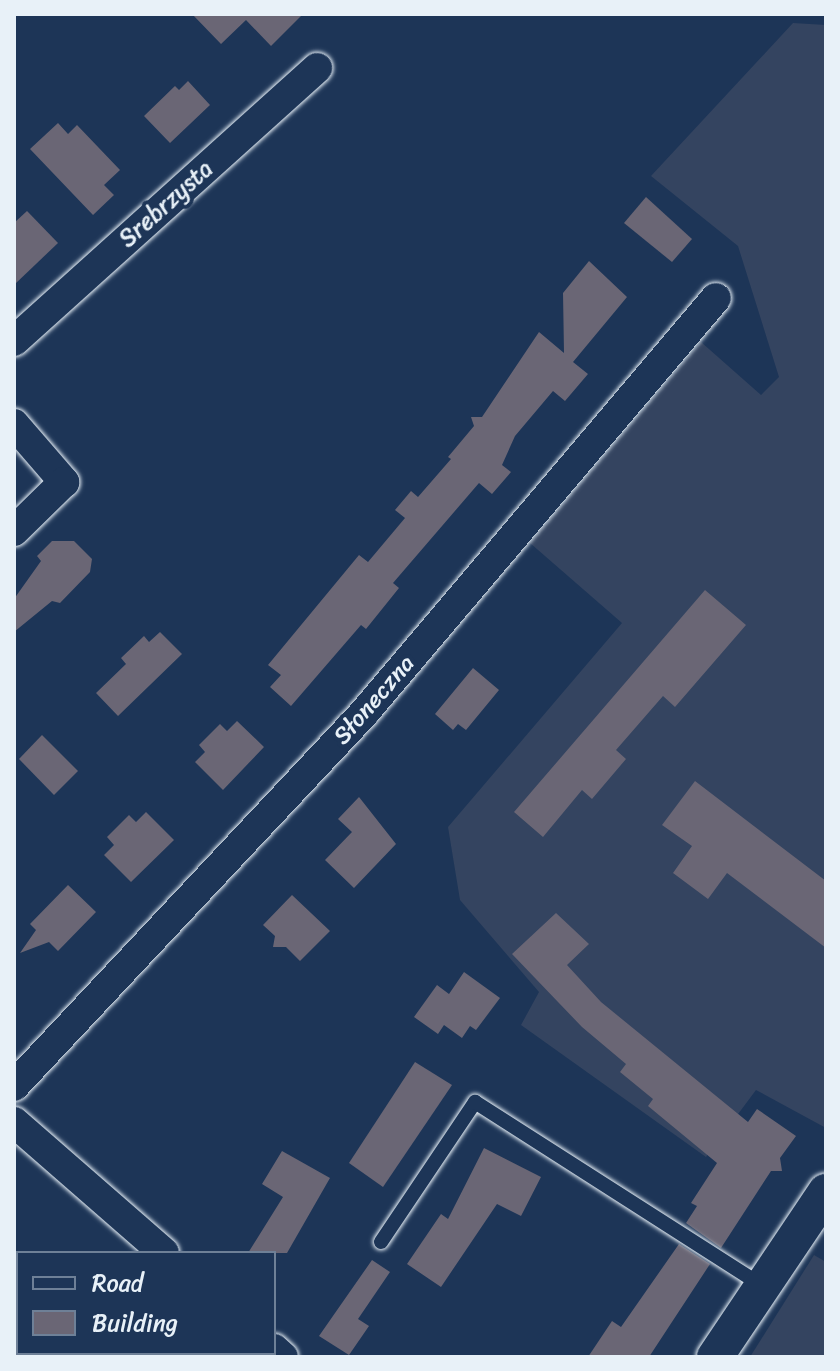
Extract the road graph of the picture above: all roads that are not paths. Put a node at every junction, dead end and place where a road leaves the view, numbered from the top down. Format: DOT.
graph roads {
  1 [pos="317,68"];
  2 [pos="716,298"];
  3 [pos="14,341"];
  4 [pos="14,424"];
  5 [pos="14,531"];
  6 [pos="14,1086"];
  7 [pos="14,1122"];
  8 [pos="826,1192"];
  9 [pos="381,1242"];
  10 [pos="162,1251"];
  11 [pos="763,1286"];
  12 [pos="715,1357"];
  1 -- 3 [label="street, Srebrzysta"];
  2 -- 6 [label="street, Słoneczna"];
  4 -- 5 [label="street"];
  7 -- 10 [label="street"];
  8 -- 11 [label="street"];
  9 -- 11 [label="lane"];
  11 -- 12 [label="street"];
}
